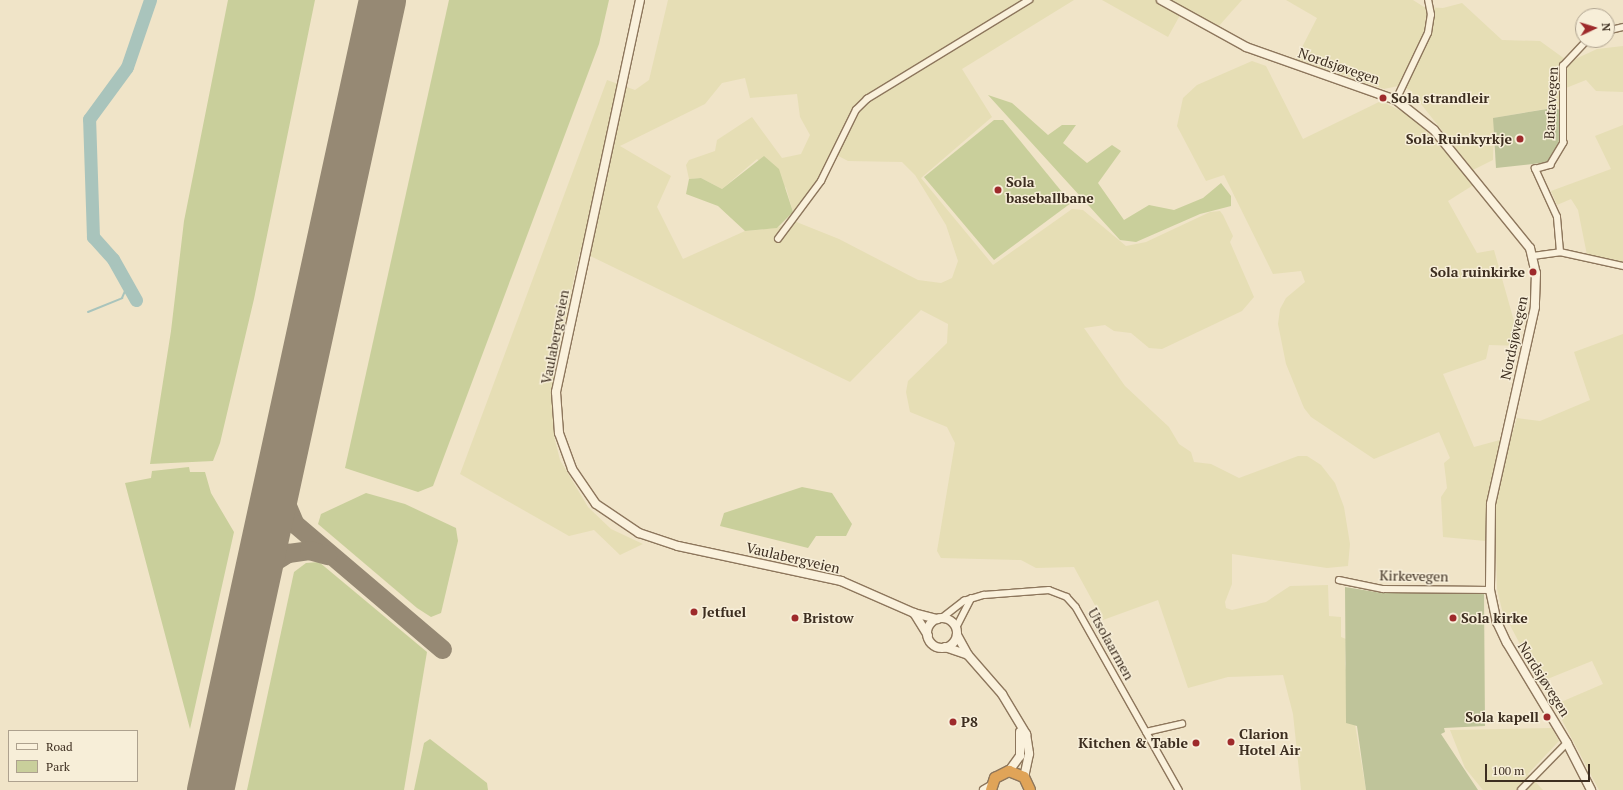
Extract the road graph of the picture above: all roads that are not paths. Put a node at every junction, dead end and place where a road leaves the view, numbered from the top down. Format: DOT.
graph roads {
  1 [pos="640,0"];
  2 [pos="1029,0"];
  3 [pos="1161,0"];
  4 [pos="1428,0"];
  5 [pos="1580,48"];
  6 [pos="1396,100"];
  7 [pos="778,239"];
  8 [pos="1560,252"];
  9 [pos="1534,256"];
  10 [pos="1623,266"];
  11 [pos="1339,580"];
  12 [pos="1490,590"];
  13 [pos="971,599"];
  14 [pos="914,613"];
  15 [pos="940,619"];
  16 [pos="956,631"];
  17 [pos="928,635"];
  18 [pos="945,647"];
  19 [pos="968,655"];
  20 [pos="1182,724"];
  21 [pos="1020,726"];
  22 [pos="1146,732"];
  23 [pos="1568,743"];
  24 [pos="1009,771"];
  25 [pos="1024,777"];
  26 [pos="989,789"];
  27 [pos="1030,790"];
  28 [pos="1180,790"];
  29 [pos="1521,790"];
  30 [pos="1591,790"];
  1 -- 14 [label="main road, Vaulabergveien"];
  2 -- 7 [label="street"];
  3 -- 6 [label="main road, Nordsjøvegen"];
  4 -- 6 [label="street"];
  5 -- 8 [label="street, Bautavegen"];
  6 -- 9 [label="main road, Nordsjøvegen"];
  8 -- 9 [label="street"];
  8 -- 10 [label="street"];
  9 -- 12 [label="main road, Nordsjøvegen"];
  11 -- 12 [label="street, Kirkevegen"];
  12 -- 23 [label="main road, Nordsjøvegen"];
  13 -- 15 [label="street, Utsolaarmen"];
  13 -- 16 [label="street"];
  13 -- 22 [label="street, Utsolaarmen"];
  14 -- 15 [label="main road, Vaulabergveien"];
  14 -- 17 [label="main road"];
  15 -- 16 [label="main road"];
  15 -- 17 [label="main road"];
  16 -- 18 [label="main road"];
  16 -- 19 [label="main road"];
  17 -- 18 [label="main road"];
  18 -- 19 [label="main road"];
  19 -- 21 [label="main road"];
  20 -- 22 [label="street"];
  21 -- 24 [label="main road"];
  21 -- 25 [label="main road"];
  22 -- 28 [label="street, Utsolaarmen"];
  23 -- 29 [label="street"];
  23 -- 30 [label="main road, Nordsjøvegen"];
  24 -- 25 [label="highway"];
  24 -- 26 [label="highway"];
  25 -- 27 [label="highway"];
}
